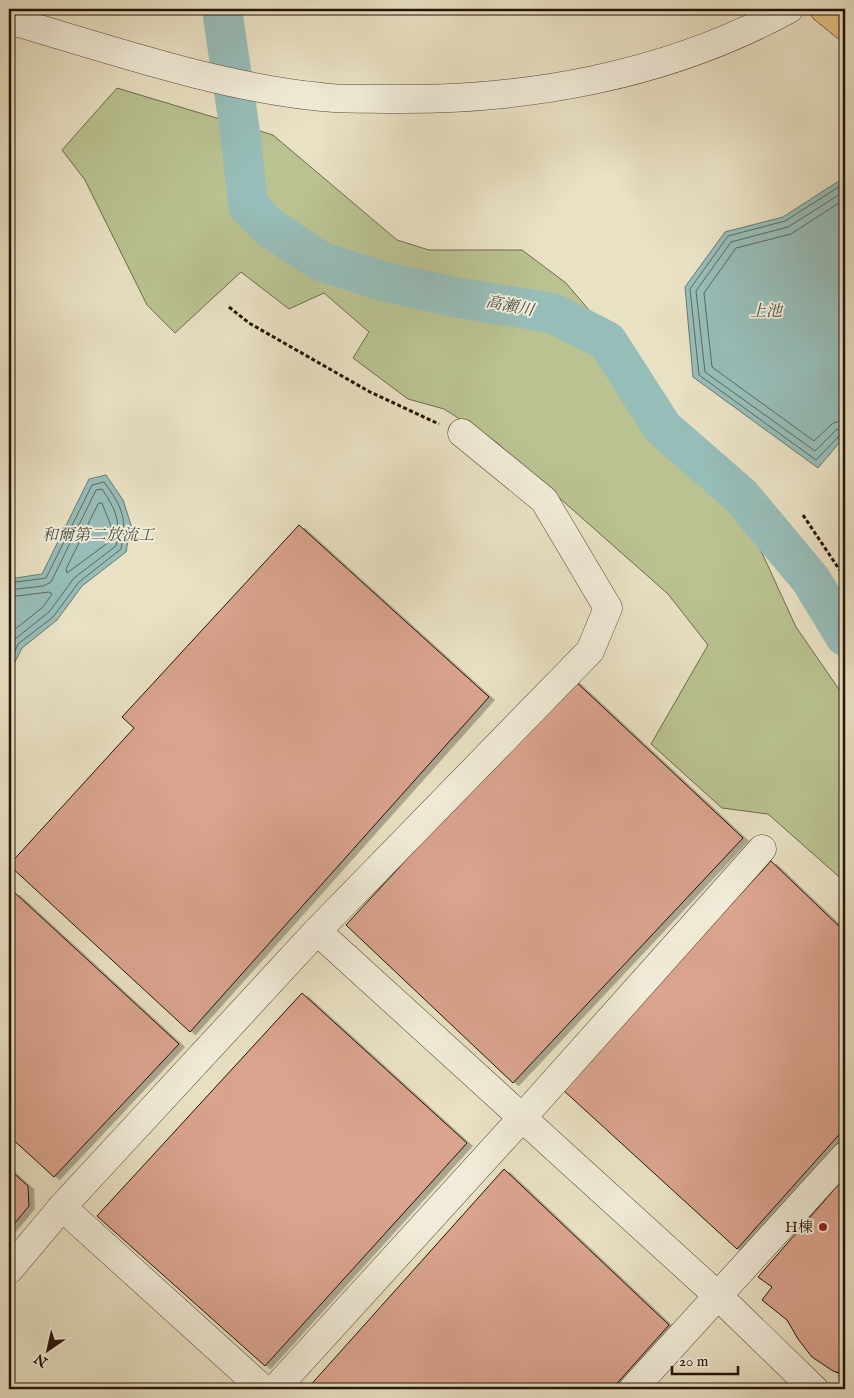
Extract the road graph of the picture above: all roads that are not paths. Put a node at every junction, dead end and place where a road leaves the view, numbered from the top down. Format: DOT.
graph roads {
  1 [pos="789,9"];
  2 [pos="824,9"];
  3 [pos="9,20"];
  4 [pos="845,26"];
  5 [pos="462,433"];
  6 [pos="762,849"];
  7 [pos="317,931"];
  8 [pos="521,1119"];
  9 [pos="845,1156"];
  10 [pos="62,1207"];
  11 [pos="9,1270"];
  12 [pos="717,1295"];
  13 [pos="263,1389"];
  14 [pos="275,1389"];
  15 [pos="633,1389"];
  16 [pos="814,1389"];
  1 -- 3 [label="street"];
  2 -- 4 [label="main road"];
  5 -- 7 [label="street"];
  6 -- 8 [label="street"];
  7 -- 8 [label="street"];
  7 -- 10 [label="street"];
  8 -- 12 [label="street"];
  8 -- 14 [label="street"];
  9 -- 12 [label="street"];
  10 -- 11 [label="street"];
  10 -- 13 [label="street"];
  12 -- 15 [label="street"];
  12 -- 16 [label="street"];
}
